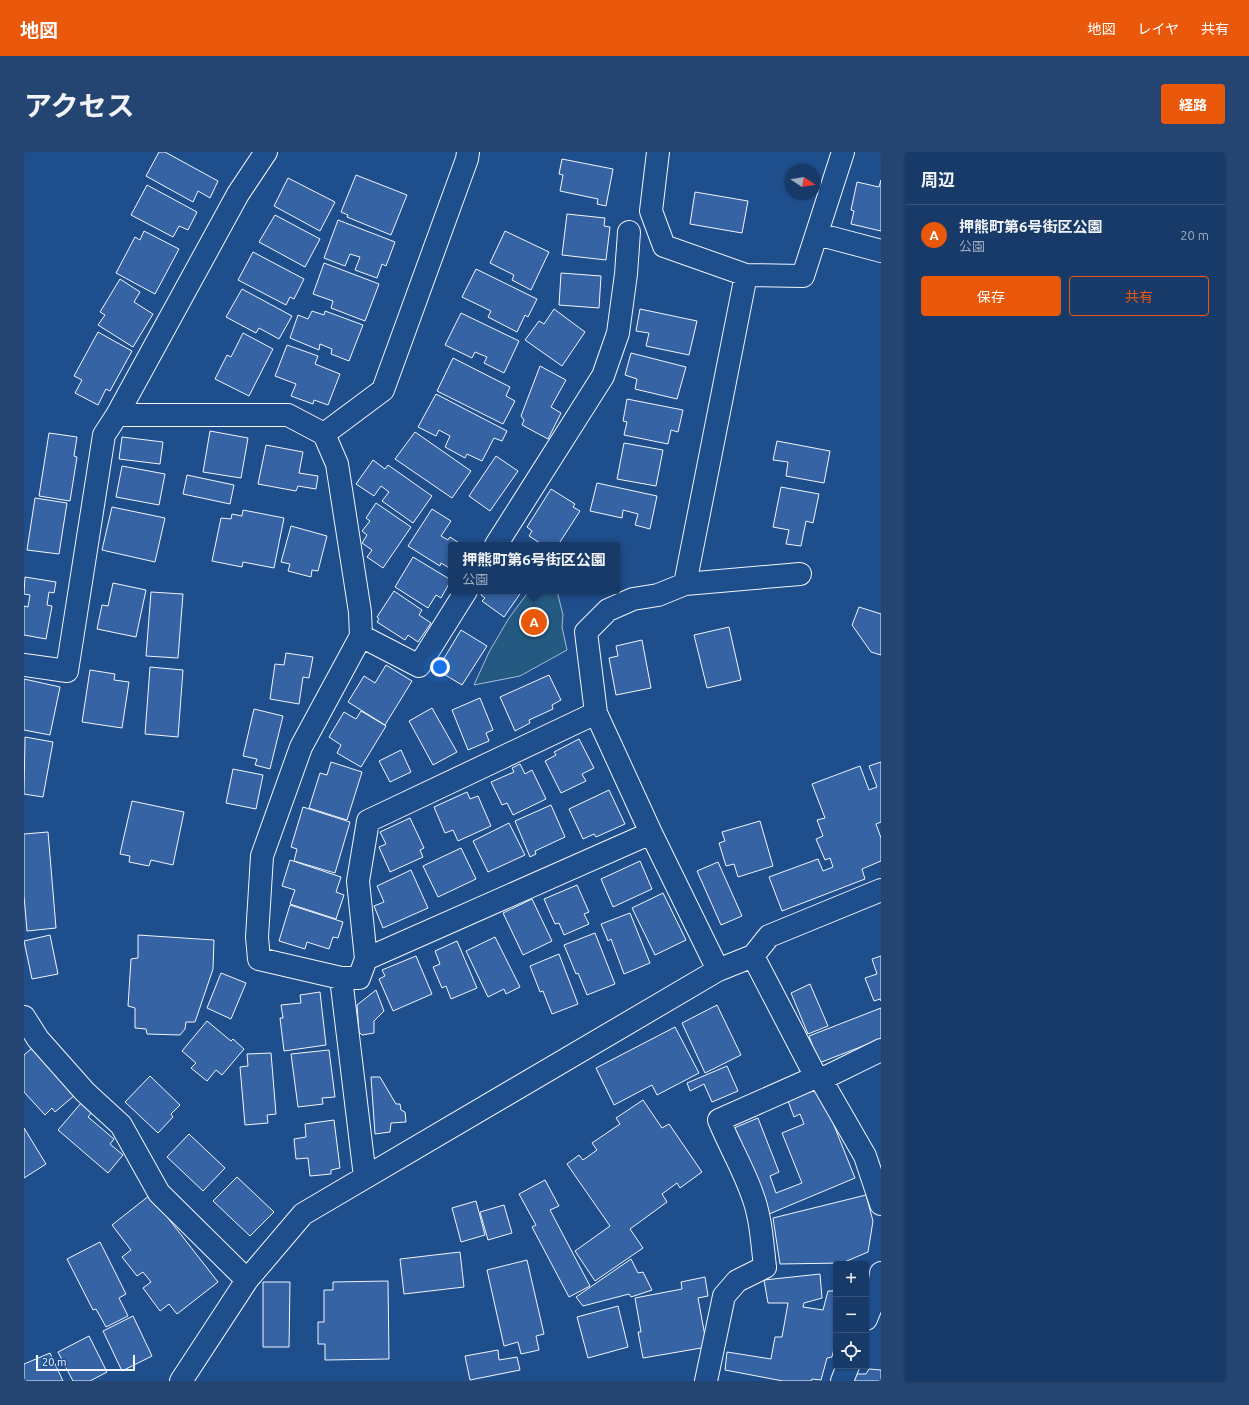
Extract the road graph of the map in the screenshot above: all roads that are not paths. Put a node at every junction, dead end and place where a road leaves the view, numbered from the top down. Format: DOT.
graph roads {
  1 [pos="266,152"];
  2 [pos="468,152"];
  3 [pos="658,152"];
  4 [pos="843,152"];
  5 [pos="629,232"];
  6 [pos="817,234"];
  7 [pos="881,251"];
  8 [pos="746,275"];
  9 [pos="117,415"];
  10 [pos="324,434"];
  11 [pos="498,542"];
  12 [pos="800,574"];
  13 [pos="685,584"];
  14 [pos="464,594"];
  15 [pos="361,636"];
  16 [pos="24,665"];
  17 [pos="596,713"];
  18 [pos="651,833"];
  19 [pos="881,890"];
  20 [pos="753,956"];
  21 [pos="366,958"];
  22 [pos="718,970"];
  23 [pos="341,978"];
  24 [pos="24,1017"];
  25 [pos="881,1050"];
  26 [pos="816,1077"];
  27 [pos="365,1177"];
  28 [pos="881,1204"];
  29 [pos="881,1273"];
  30 [pos="247,1280"];
  31 [pos="869,1312"];
  32 [pos="847,1369"];
  33 [pos="181,1381"];
  34 [pos="706,1381"];
  35 [pos="842,1381"];
  1 -- 9 [label="street"];
  2 -- 10 [label="street"];
  3 -- 8 [label="street"];
  4 -- 6 [label="street"];
  5 -- 11 [label="street"];
  6 -- 7 [label="street"];
  6 -- 8 [label="street"];
  8 -- 13 [label="street"];
  9 -- 10 [label="street"];
  9 -- 16 [label="street"];
  10 -- 15 [label="street"];
  12 -- 13 [label="street"];
  13 -- 17 [label="street"];
  14 -- 15 [label="street"];
  15 -- 23 [label="street"];
  17 -- 18 [label="street"];
  17 -- 21 [label="street"];
  18 -- 21 [label="street"];
  18 -- 22 [label="street"];
  19 -- 20 [label="street"];
  20 -- 22 [label="street"];
  20 -- 26 [label="street"];
  21 -- 23 [label="street"];
  22 -- 27 [label="street"];
  23 -- 27 [label="street"];
  24 -- 30 [label="street"];
  25 -- 26 [label="street"];
  26 -- 28 [label="street"];
  26 -- 34 [label="street"];
  27 -- 30 [label="street"];
  29 -- 31 [label="street"];
  30 -- 33 [label="street"];
  32 -- 35 [label="street"];
}
